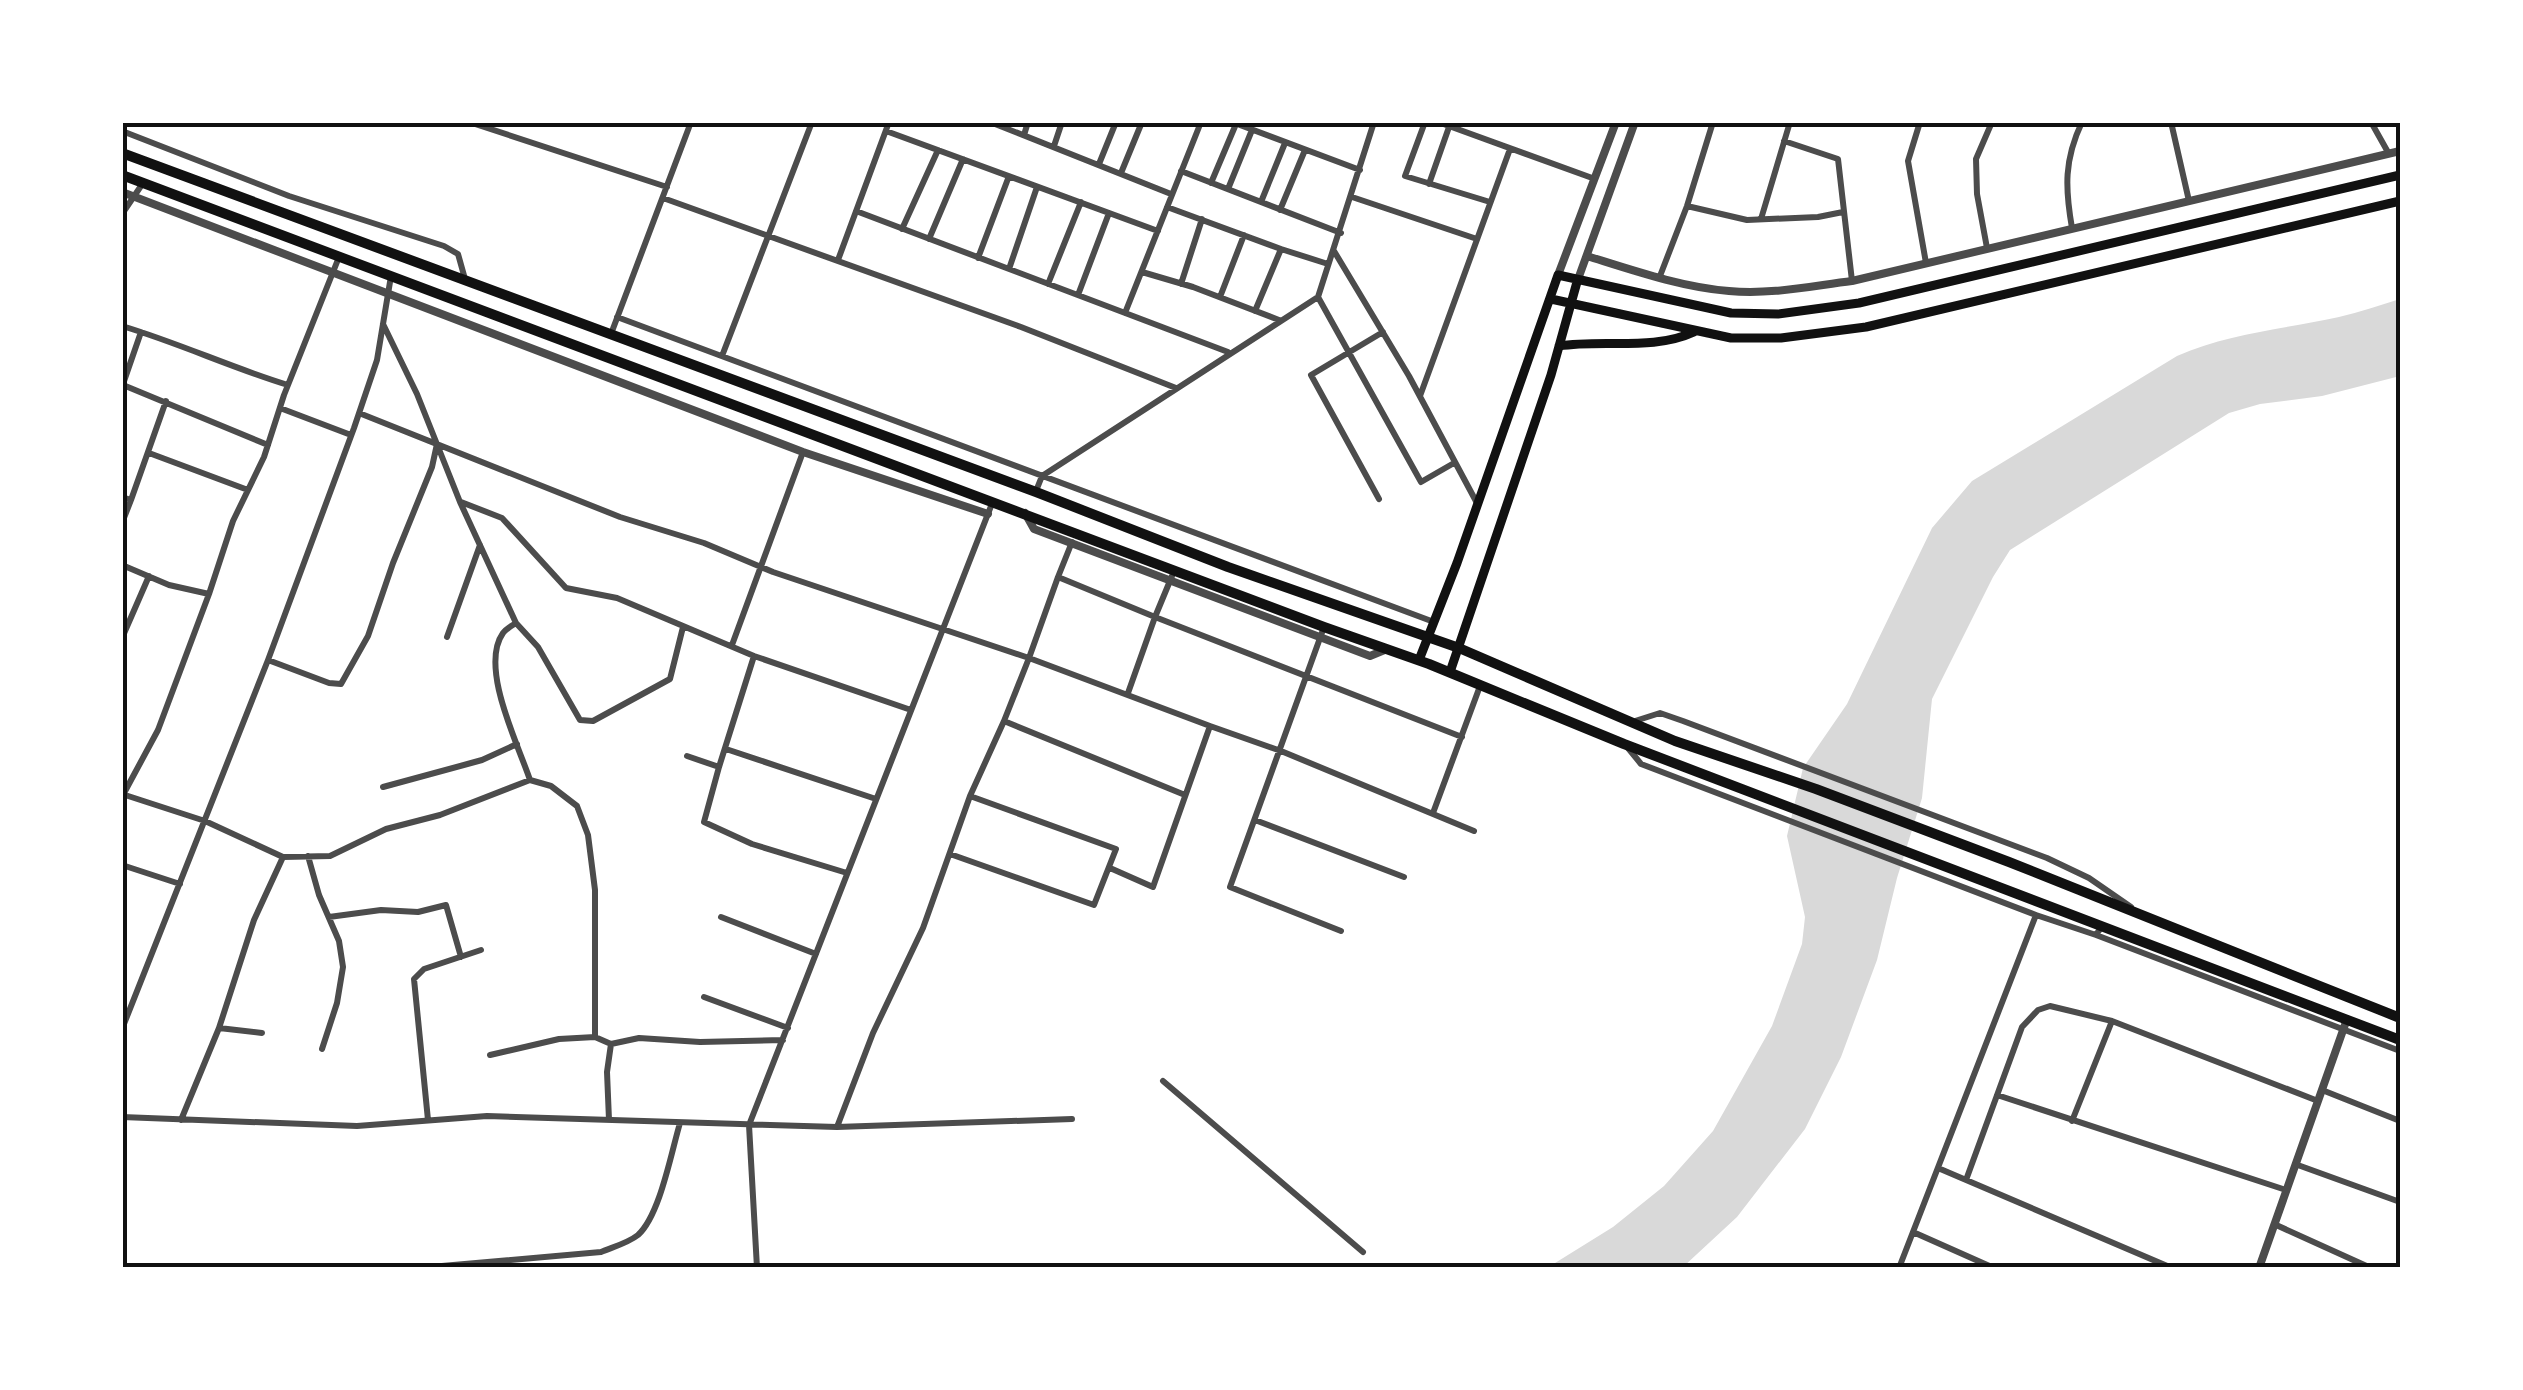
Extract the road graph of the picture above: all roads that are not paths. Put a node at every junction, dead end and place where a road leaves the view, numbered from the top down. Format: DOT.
graph roads {
  1 [pos="469,122"];
  2 [pos="691,122"];
  3 [pos="812,122"];
  4 [pos="990,122"];
  5 [pos="1028,122"];
  6 [pos="1062,122"];
  7 [pos="1116,122"];
  8 [pos="1142,122"];
  9 [pos="1201,122"];
  10 [pos="1374,122"];
  11 [pos="1425,122"];
  12 [pos="1438,122"];
  13 [pos="1616,122"];
  14 [pos="1636,122"];
  15 [pos="1713,122"];
  16 [pos="1790,122"];
  17 [pos="1920,122"];
  18 [pos="1992,122"];
  19 [pos="2082,122"];
  20 [pos="2371,122"];
  21 [pos="1234,123"];
  22 [pos="2172,123"];
  23 [pos="887,127"];
  24 [pos="1450,127"];
  25 [pos="1252,130"];
  26 [pos="122,131"];
  27 [pos="1024,135"];
  28 [pos="1784,141"];
  29 [pos="1285,142"];
  30 [pos="1054,146"];
  31 [pos="1510,148"];
  32 [pos="938,150"];
  33 [pos="1305,150"];
  34 [pos="2400,151"];
  35 [pos="122,153"];
  36 [pos="2389,154"];
  37 [pos="962,159"];
  38 [pos="1099,164"];
  39 [pos="1360,170"];
  40 [pos="1181,171"];
  41 [pos="1121,173"];
  42 [pos="2400,174"];
  43 [pos="122,175"];
  44 [pos="1009,176"];
  45 [pos="1595,179"];
  46 [pos="1211,182"];
  47 [pos="143,184"];
  48 [pos="1429,184"];
  49 [pos="667,186"];
  50 [pos="1037,186"];
  51 [pos="1228,189"];
  52 [pos="122,192"];
  53 [pos="1170,194"];
  54 [pos="136,198"];
  55 [pos="663,198"];
  56 [pos="1352,198"];
  57 [pos="2400,200"];
  58 [pos="1081,202"];
  59 [pos="1260,202"];
  60 [pos="1490,202"];
  61 [pos="2189,202"];
  62 [pos="1167,206"];
  63 [pos="1687,206"];
  64 [pos="1280,210"];
  65 [pos="856,211"];
  66 [pos="1842,212"];
  67 [pos="1109,213"];
  68 [pos="122,214"];
  69 [pos="1761,219"];
  70 [pos="1202,220"];
  71 [pos="2072,228"];
  72 [pos="902,229"];
  73 [pos="1158,231"];
  74 [pos="1340,233"];
  75 [pos="1244,235"];
  76 [pos="769,236"];
  77 [pos="929,239"];
  78 [pos="1477,239"];
  79 [pos="1987,248"];
  80 [pos="1281,249"];
  81 [pos="1334,250"];
  82 [pos="1586,256"];
  83 [pos="339,257"];
  84 [pos="978,258"];
  85 [pos="838,260"];
  86 [pos="1926,263"];
  87 [pos="1328,264"];
  88 [pos="1009,269"];
  89 [pos="1142,272"];
  90 [pos="332,274"];
  91 [pos="1558,275"];
  92 [pos="391,276"];
  93 [pos="1660,276"];
  94 [pos="465,279"];
  95 [pos="1852,281"];
  96 [pos="1577,282"];
  97 [pos="1048,284"];
  98 [pos="1180,284"];
  99 [pos="388,294"];
  100 [pos="1078,296"];
  101 [pos="1220,297"];
  102 [pos="1318,297"];
  103 [pos="1551,300"];
  104 [pos="1571,306"];
  105 [pos="1256,311"];
  106 [pos="1125,313"];
  107 [pos="617,317"];
  108 [pos="1279,320"];
  109 [pos="383,323"];
  110 [pos="124,329"];
  111 [pos="141,332"];
  112 [pos="1383,332"];
  113 [pos="1694,332"];
  114 [pos="610,335"];
  115 [pos="1560,346"];
  116 [pos="1230,353"];
  117 [pos="1348,354"];
  118 [pos="722,356"];
  119 [pos="288,384"];
  120 [pos="123,386"];
  121 [pos="1176,388"];
  122 [pos="1420,397"];
  123 [pos="166,402"];
  124 [pos="280,408"];
  125 [pos="359,413"];
  126 [pos="351,434"];
  127 [pos="437,443"];
  128 [pos="268,445"];
  129 [pos="803,452"];
  130 [pos="149,453"];
  131 [pos="1454,463"];
  132 [pos="1042,476"];
  133 [pos="248,490"];
  134 [pos="1036,492"];
  135 [pos="127,498"];
  136 [pos="1379,499"];
  137 [pos="993,501"];
  138 [pos="460,502"];
  139 [pos="1478,505"];
  140 [pos="1025,512"];
  141 [pos="988,514"];
  142 [pos="122,523"];
  143 [pos="1076,532"];
  144 [pos="1071,544"];
  145 [pos="480,546"];
  146 [pos="122,564"];
  147 [pos="760,567"];
  148 [pos="149,576"];
  149 [pos="1172,576"];
  150 [pos="1058,577"];
  151 [pos="209,594"];
  152 [pos="1155,617"];
  153 [pos="1434,622"];
  154 [pos="516,623"];
  155 [pos="683,627"];
  156 [pos="942,629"];
  157 [pos="1322,632"];
  158 [pos="448,637"];
  159 [pos="1428,637"];
  160 [pos="122,638"];
  161 [pos="732,645"];
  162 [pos="1460,648"];
  163 [pos="754,656"];
  164 [pos="1029,658"];
  165 [pos="268,660"];
  166 [pos="1419,660"];
  167 [pos="1450,672"];
  168 [pos="1307,674"];
  169 [pos="1481,684"];
  170 [pos="1128,694"];
  171 [pos="910,710"];
  172 [pos="1004,721"];
  173 [pos="1632,722"];
  174 [pos="1210,726"];
  175 [pos="1462,737"];
  176 [pos="518,744"];
  177 [pos="1624,744"];
  178 [pos="726,748"];
  179 [pos="1281,751"];
  180 [pos="688,756"];
  181 [pos="719,767"];
  182 [pos="530,780"];
  183 [pos="383,787"];
  184 [pos="123,795"];
  185 [pos="1185,795"];
  186 [pos="970,796"];
  187 [pos="876,799"];
  188 [pos="1433,813"];
  189 [pos="1256,820"];
  190 [pos="205,821"];
  191 [pos="1474,831"];
  192 [pos="950,854"];
  193 [pos="308,856"];
  194 [pos="284,857"];
  195 [pos="122,866"];
  196 [pos="1110,868"];
  197 [pos="846,874"];
  198 [pos="1404,877"];
  199 [pos="180,884"];
  200 [pos="2036,915"];
  201 [pos="329,917"];
  202 [pos="721,918"];
  203 [pos="2148,919"];
  204 [pos="2100,930"];
  205 [pos="1341,932"];
  206 [pos="480,950"];
  207 [pos="816,954"];
  208 [pos="461,957"];
  209 [pos="704,998"];
  210 [pos="2400,1018"];
  211 [pos="2112,1021"];
  212 [pos="2345,1024"];
  213 [pos="219,1028"];
  214 [pos="788,1028"];
  215 [pos="122,1029"];
  216 [pos="262,1033"];
  217 [pos="595,1037"];
  218 [pos="783,1040"];
  219 [pos="2400,1040"];
  220 [pos="612,1044"];
  221 [pos="322,1048"];
  222 [pos="2400,1051"];
  223 [pos="490,1055"];
  224 [pos="1163,1081"];
  225 [pos="2322,1090"];
  226 [pos="1997,1095"];
  227 [pos="2318,1101"];
  228 [pos="122,1117"];
  229 [pos="1072,1119"];
  230 [pos="181,1120"];
  231 [pos="428,1120"];
  232 [pos="608,1120"];
  233 [pos="2072,1121"];
  234 [pos="2400,1121"];
  235 [pos="680,1124"];
  236 [pos="748,1125"];
  237 [pos="837,1127"];
  238 [pos="2295,1164"];
  239 [pos="1938,1168"];
  240 [pos="1966,1180"];
  241 [pos="2286,1190"];
  242 [pos="2400,1202"];
  243 [pos="2274,1224"];
  244 [pos="1913,1232"];
  245 [pos="1363,1252"];
  246 [pos="419,1268"];
  247 [pos="757,1268"];
  248 [pos="1899,1268"];
  249 [pos="1994,1268"];
  250 [pos="2172,1268"];
  251 [pos="2258,1268"];
  252 [pos="2371,1268"];
  1 -- 49 [label="street"];
  2 -- 49 [label="street"];
  3 -- 76 [label="street"];
  4 -- 27 [label="street"];
  5 -- 27 [label="street"];
  6 -- 30 [label="street"];
  7 -- 38 [label="street"];
  8 -- 41 [label="street"];
  9 -- 40 [label="street"];
  10 -- 39 [label="street"];
  11 -- 48 [label="street"];
  12 -- 24 [label="street"];
  13 -- 45 [label="street"];
  14 -- 82 [label="street"];
  15 -- 63 [label="street"];
  16 -- 28 [label="street"];
  17 -- 86 [label="street"];
  18 -- 79 [label="street"];
  19 -- 71 [label="street"];
  20 -- 36 [label="street"];
  21 -- 25 [label="street"];
  21 -- 46 [label="street"];
  22 -- 61 [label="street"];
  23 -- 32 [label="street"];
  23 -- 65 [label="street"];
  24 -- 31 [label="street"];
  24 -- 48 [label="street"];
  25 -- 29 [label="street"];
  25 -- 51 [label="street"];
  26 -- 94 [label="street"];
  27 -- 30 [label="street"];
  28 -- 66 [label="street"];
  28 -- 69 [label="street"];
  29 -- 33 [label="street"];
  29 -- 59 [label="street"];
  30 -- 38 [label="street"];
  31 -- 45 [label="street"];
  31 -- 60 [label="street"];
  32 -- 37 [label="street"];
  32 -- 72 [label="street"];
  33 -- 39 [label="street"];
  33 -- 64 [label="street"];
  34 -- 36 [label="street"];
  35 -- 94 [label="highway"];
  36 -- 61 [label="street"];
  37 -- 44 [label="street"];
  37 -- 77 [label="street"];
  38 -- 41 [label="street"];
  39 -- 56 [label="street"];
  40 -- 46 [label="street"];
  40 -- 53 [label="street"];
  41 -- 53 [label="street"];
  42 -- 96 [label="main road"];
  43 -- 47 [label="highway"];
  44 -- 50 [label="street"];
  44 -- 84 [label="street"];
  45 -- 91 [label="street"];
  46 -- 51 [label="street"];
  47 -- 54 [label="street"];
  47 -- 83 [label="highway"];
  48 -- 60 [label="street"];
  49 -- 55 [label="street"];
  50 -- 58 [label="street"];
  50 -- 88 [label="street"];
  51 -- 59 [label="street"];
  52 -- 54 [label="street"];
  53 -- 62 [label="street"];
  54 -- 68 [label="street"];
  54 -- 90 [label="street"];
  55 -- 76 [label="street"];
  55 -- 107 [label="street"];
  56 -- 74 [label="street"];
  56 -- 78 [label="street"];
  57 -- 113 [label="main road"];
  58 -- 67 [label="street"];
  58 -- 97 [label="street"];
  59 -- 64 [label="street"];
  60 -- 78 [label="street"];
  61 -- 71 [label="street"];
  62 -- 70 [label="street"];
  62 -- 73 [label="street"];
  63 -- 69 [label="street"];
  63 -- 93 [label="street"];
  64 -- 74 [label="street"];
  65 -- 72 [label="street"];
  65 -- 85 [label="street"];
  66 -- 69 [label="street"];
  66 -- 95 [label="street"];
  67 -- 73 [label="street"];
  67 -- 100 [label="street"];
  70 -- 75 [label="street"];
  70 -- 98 [label="street"];
  71 -- 79 [label="street"];
  72 -- 77 [label="street"];
  73 -- 89 [label="street"];
  74 -- 81 [label="street"];
  75 -- 80 [label="street"];
  75 -- 101 [label="street"];
  76 -- 85 [label="street"];
  76 -- 118 [label="street"];
  77 -- 84 [label="street"];
  78 -- 122 [label="street"];
  79 -- 86 [label="street"];
  80 -- 87 [label="street"];
  80 -- 105 [label="street"];
  81 -- 87 [label="street"];
  81 -- 112 [label="street"];
  82 -- 93 [label="street"];
  82 -- 96 [label="street"];
  83 -- 90 [label="street"];
  83 -- 92 [label="highway"];
  84 -- 88 [label="street"];
  85 -- 121 [label="street"];
  86 -- 95 [label="street"];
  87 -- 102 [label="street"];
  88 -- 97 [label="street"];
  89 -- 98 [label="street"];
  89 -- 106 [label="street"];
  90 -- 99 [label="street"];
  90 -- 119 [label="street"];
  91 -- 96 [label="main road"];
  91 -- 103 [label="main road"];
  92 -- 99 [label="street"];
  92 -- 137 [label="highway"];
  93 -- 95 [label="street"];
  94 -- 114 [label="highway"];
  96 -- 104 [label="main road"];
  97 -- 100 [label="street"];
  98 -- 101 [label="street"];
  99 -- 109 [label="street"];
  99 -- 129 [label="street"];
  100 -- 106 [label="street"];
  101 -- 105 [label="street"];
  102 -- 108 [label="street"];
  102 -- 117 [label="street"];
  103 -- 104 [label="main road"];
  103 -- 139 [label="main road"];
  104 -- 113 [label="main road"];
  104 -- 115 [label="main road"];
  105 -- 108 [label="street"];
  106 -- 116 [label="street"];
  107 -- 114 [label="street"];
  107 -- 118 [label="street"];
  108 -- 116 [label="street"];
  109 -- 125 [label="street"];
  109 -- 127 [label="street"];
  110 -- 111 [label="street"];
  111 -- 119 [label="street"];
  111 -- 120 [label="street"];
  112 -- 117 [label="street"];
  112 -- 122 [label="street"];
  113 -- 115 [label="main road"];
  114 -- 134 [label="highway"];
  115 -- 162 [label="main road"];
  116 -- 121 [label="street"];
  117 -- 131 [label="street"];
  117 -- 136 [label="street"];
  118 -- 132 [label="street"];
  119 -- 124 [label="street"];
  120 -- 123 [label="street"];
  121 -- 132 [label="street"];
  122 -- 131 [label="street"];
  123 -- 128 [label="street"];
  123 -- 130 [label="street"];
  124 -- 126 [label="street"];
  124 -- 128 [label="street"];
  125 -- 126 [label="street"];
  125 -- 127 [label="street"];
  126 -- 165 [label="street"];
  127 -- 138 [label="street"];
  127 -- 147 [label="street"];
  127 -- 165 [label="street"];
  128 -- 133 [label="street"];
  129 -- 141 [label="street"];
  129 -- 147 [label="street"];
  130 -- 133 [label="street"];
  130 -- 135 [label="street"];
  131 -- 139 [label="street"];
  132 -- 134 [label="street"];
  132 -- 153 [label="street"];
  133 -- 151 [label="street"];
  134 -- 159 [label="highway"];
  135 -- 142 [label="street"];
  137 -- 140 [label="highway"];
  137 -- 141 [label="street"];
  138 -- 145 [label="street"];
  138 -- 155 [label="street"];
  139 -- 153 [label="main road"];
  140 -- 143 [label="highway"];
  140 -- 144 [label="street"];
  141 -- 156 [label="street"];
  143 -- 144 [label="street"];
  143 -- 149 [label="highway"];
  144 -- 149 [label="street"];
  144 -- 150 [label="street"];
  145 -- 154 [label="street"];
  145 -- 158 [label="street"];
  146 -- 148 [label="street"];
  147 -- 156 [label="street"];
  147 -- 161 [label="street"];
  148 -- 151 [label="street"];
  148 -- 160 [label="street"];
  149 -- 152 [label="street"];
  149 -- 157 [label="highway"];
  150 -- 152 [label="street"];
  150 -- 164 [label="street"];
  151 -- 184 [label="street"];
  152 -- 168 [label="street"];
  152 -- 170 [label="street"];
  153 -- 159 [label="main road"];
  154 -- 155 [label="street"];
  154 -- 176 [label="street"];
  155 -- 161 [label="street"];
  156 -- 164 [label="street"];
  156 -- 171 [label="street"];
  157 -- 166 [label="highway"];
  157 -- 168 [label="street"];
  159 -- 162 [label="highway"];
  159 -- 166 [label="main road"];
  161 -- 163 [label="street"];
  162 -- 167 [label="main road"];
  162 -- 173 [label="highway"];
  163 -- 171 [label="street"];
  163 -- 178 [label="street"];
  164 -- 170 [label="street"];
  164 -- 172 [label="street"];
  165 -- 190 [label="street"];
  166 -- 167 [label="highway"];
  167 -- 169 [label="highway"];
  168 -- 175 [label="street"];
  168 -- 179 [label="street"];
  169 -- 175 [label="street"];
  169 -- 177 [label="highway"];
  170 -- 174 [label="street"];
  171 -- 187 [label="street"];
  172 -- 185 [label="street"];
  172 -- 186 [label="street"];
  173 -- 203 [label="highway"];
  173 -- 203 [label="street"];
  174 -- 179 [label="street"];
  174 -- 185 [label="street"];
  175 -- 188 [label="street"];
  176 -- 182 [label="street"];
  176 -- 183 [label="street"];
  177 -- 200 [label="street"];
  177 -- 204 [label="highway"];
  178 -- 181 [label="street"];
  178 -- 187 [label="street"];
  179 -- 188 [label="street"];
  179 -- 189 [label="street"];
  180 -- 181 [label="street"];
  181 -- 197 [label="street"];
  182 -- 193 [label="street"];
  182 -- 217 [label="street"];
  184 -- 190 [label="street"];
  185 -- 196 [label="street"];
  186 -- 192 [label="street"];
  186 -- 196 [label="street"];
  187 -- 197 [label="street"];
  188 -- 191 [label="street"];
  189 -- 198 [label="street"];
  189 -- 205 [label="street"];
  190 -- 194 [label="street"];
  190 -- 199 [label="street"];
  192 -- 196 [label="street"];
  192 -- 237 [label="street"];
  193 -- 194 [label="street"];
  193 -- 201 [label="street"];
  194 -- 213 [label="street"];
  195 -- 199 [label="street"];
  197 -- 207 [label="street"];
  199 -- 215 [label="street"];
  200 -- 204 [label="street"];
  200 -- 239 [label="street"];
  201 -- 208 [label="street"];
  201 -- 221 [label="street"];
  202 -- 207 [label="street"];
  203 -- 210 [label="highway"];
  204 -- 212 [label="highway"];
  206 -- 208 [label="street"];
  207 -- 214 [label="street"];
  208 -- 231 [label="street"];
  209 -- 214 [label="street"];
  211 -- 226 [label="street"];
  211 -- 227 [label="street"];
  211 -- 233 [label="street"];
  212 -- 219 [label="highway"];
  212 -- 222 [label="street"];
  212 -- 225 [label="street"];
  213 -- 216 [label="street"];
  213 -- 230 [label="street"];
  214 -- 218 [label="street"];
  217 -- 220 [label="street"];
  217 -- 223 [label="street"];
  218 -- 220 [label="street"];
  218 -- 236 [label="street"];
  220 -- 232 [label="street"];
  224 -- 245 [label="street"];
  225 -- 227 [label="street"];
  225 -- 234 [label="street"];
  226 -- 233 [label="street"];
  226 -- 240 [label="street"];
  227 -- 238 [label="street"];
  228 -- 230 [label="street"];
  229 -- 237 [label="street"];
  230 -- 231 [label="street"];
  231 -- 232 [label="street"];
  232 -- 235 [label="street"];
  233 -- 241 [label="street"];
  235 -- 236 [label="street"];
  235 -- 246 [label="street"];
  236 -- 237 [label="street"];
  236 -- 247 [label="street"];
  238 -- 241 [label="street"];
  238 -- 242 [label="street"];
  239 -- 240 [label="street"];
  239 -- 244 [label="street"];
  240 -- 250 [label="street"];
  241 -- 243 [label="street"];
  243 -- 251 [label="street"];
  243 -- 252 [label="street"];
  244 -- 248 [label="street"];
  244 -- 249 [label="street"];
}
